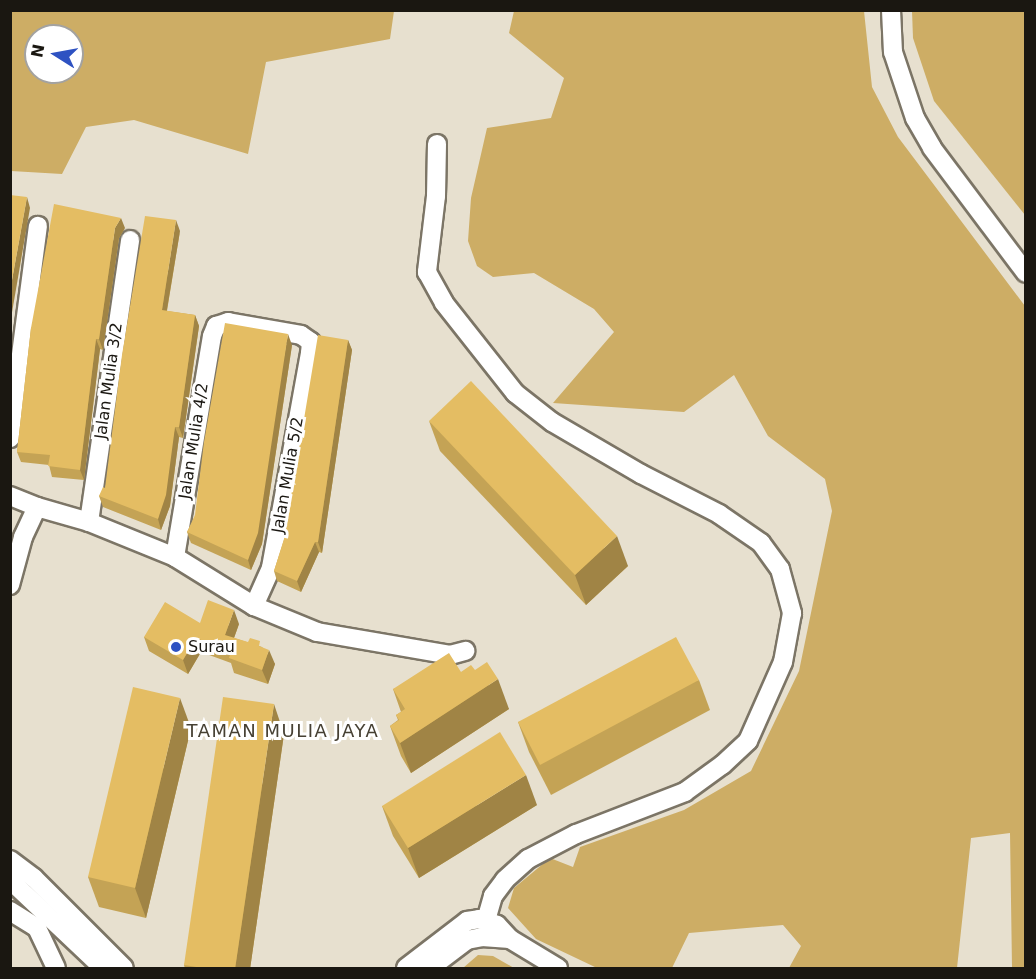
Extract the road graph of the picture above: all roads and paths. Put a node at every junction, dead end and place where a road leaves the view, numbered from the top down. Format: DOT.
graph roads {
  1 [pos="891,10"];
  2 [pos="437,144"];
  3 [pos="38,226"];
  4 [pos="130,240"];
  5 [pos="1026,273"];
  6 [pos="311,342"];
  7 [pos="10,438"];
  8 [pos="10,496"];
  9 [pos="37,507"];
  10 [pos="88,522"];
  11 [pos="17,536"];
  12 [pos="175,557"];
  13 [pos="10,585"];
  14 [pos="254,606"];
  15 [pos="465,651"];
  16 [pos="10,860"];
  17 [pos="10,880"];
  18 [pos="10,911"];
  19 [pos="486,920"];
  20 [pos="510,939"];
  21 [pos="56,969"];
  22 [pos="103,969"];
  23 [pos="124,969"];
  24 [pos="406,969"];
  25 [pos="430,969"];
  26 [pos="558,969"];
  1 -- 5 [label="street"];
  2 -- 19 [label="street"];
  3 -- 7 [label="street"];
  4 -- 10 [label="street, Jalan Mulia 3/2"];
  6 -- 12 [label="street, Jalan Mulia 4/2"];
  6 -- 14 [label="street, Jalan Mulia 5/2"];
  8 -- 9 [label="street"];
  9 -- 10 [label="street"];
  9 -- 11 [label="street"];
  10 -- 12 [label="street"];
  11 -- 13 [label="street"];
  12 -- 14 [label="street"];
  14 -- 15 [label="street"];
  16 -- 23 [label="street"];
  17 -- 22 [label="street"];
  18 -- 21 [label="street"];
  19 -- 20 [label="street"];
  19 -- 24 [label="street"];
  20 -- 25 [label="street"];
  20 -- 26 [label="street"];
}
